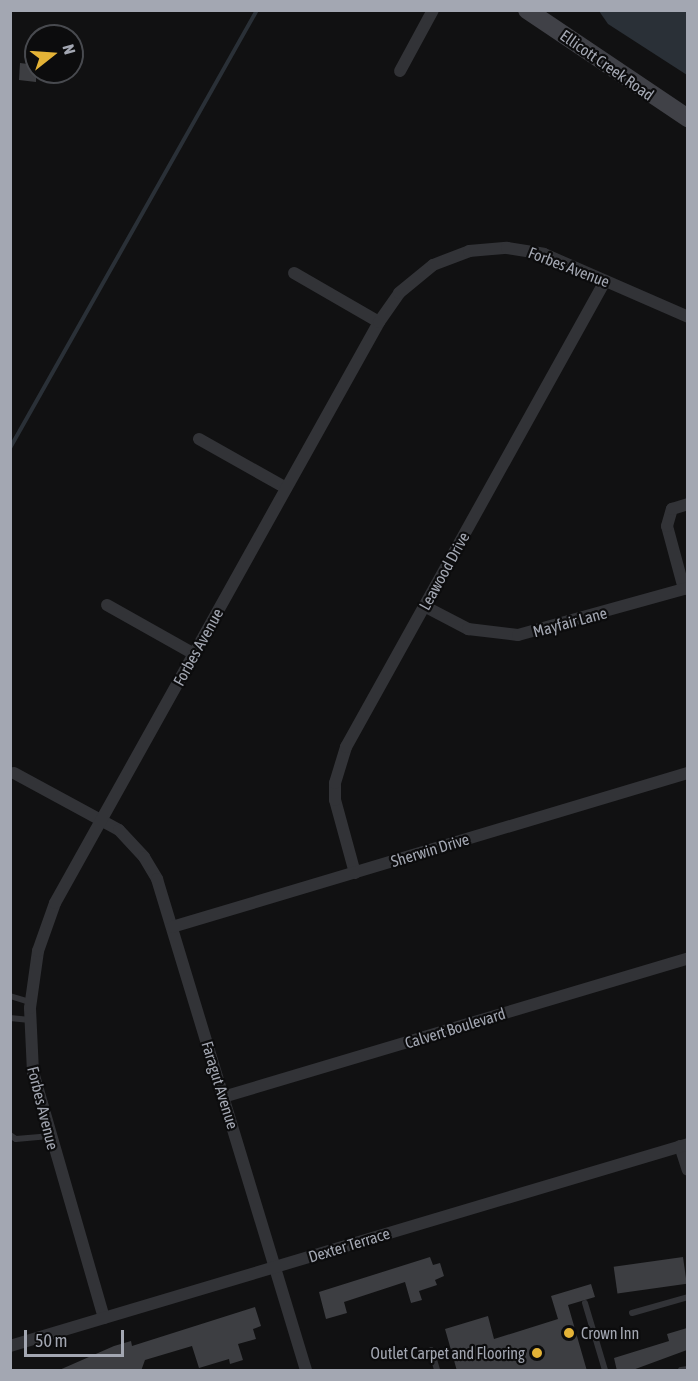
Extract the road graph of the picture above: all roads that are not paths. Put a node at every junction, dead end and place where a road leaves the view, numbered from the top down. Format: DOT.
graph roads {
  1 [pos="433,10"];
  2 [pos="527,10"];
  3 [pos="400,71"];
  4 [pos="687,118"];
  5 [pos="294,273"];
  6 [pos="605,281"];
  7 [pos="687,317"];
  8 [pos="379,322"];
  9 [pos="199,439"];
  10 [pos="286,488"];
  11 [pos="687,504"];
  12 [pos="686,589"];
  13 [pos="107,605"];
  14 [pos="424,606"];
  15 [pos="194,654"];
  16 [pos="14,772"];
  17 [pos="687,773"];
  18 [pos="102,819"];
  19 [pos="355,873"];
  20 [pos="172,927"];
  21 [pos="687,958"];
  22 [pos="10,996"];
  23 [pos="30,1002"];
  24 [pos="10,1018"];
  25 [pos="30,1020"];
  26 [pos="224,1097"];
  27 [pos="10,1135"];
  28 [pos="49,1136"];
  29 [pos="684,1145"];
  30 [pos="687,1170"];
  31 [pos="275,1268"];
  32 [pos="687,1297"];
  33 [pos="585,1303"];
  34 [pos="632,1313"];
  35 [pos="104,1318"];
  36 [pos="10,1346"];
  37 [pos="431,1350"];
  38 [pos="687,1369"];
  39 [pos="306,1371"];
  40 [pos="437,1371"];
  41 [pos="605,1371"];
  42 [pos="681,1371"];
  1 -- 3 [label="street"];
  2 -- 4 [label="street, Ellicott Creek Road"];
  5 -- 8 [label="street"];
  6 -- 7 [label="street, Forbes Avenue"];
  6 -- 8 [label="street, Forbes Avenue"];
  6 -- 14 [label="street, Leawood Drive"];
  8 -- 10 [label="street, Forbes Avenue"];
  9 -- 10 [label="street"];
  10 -- 15 [label="street, Forbes Avenue"];
  11 -- 12 [label="street, Mayfair Lane"];
  12 -- 14 [label="street, Mayfair Lane"];
  13 -- 15 [label="street"];
  14 -- 19 [label="street, Leawood Drive"];
  15 -- 18 [label="street, Forbes Avenue"];
  16 -- 18 [label="street, Faragut Avenue"];
  17 -- 19 [label="street, Sherwin Drive"];
  18 -- 20 [label="street, Faragut Avenue"];
  18 -- 23 [label="street, Forbes Avenue"];
  19 -- 20 [label="street, Sherwin Drive"];
  20 -- 26 [label="street, Faragut Avenue"];
  21 -- 26 [label="street, Calvert Boulevard"];
  22 -- 23 [label="lane"];
  23 -- 25 [label="street, Forbes Avenue"];
  24 -- 25 [label="lane"];
  25 -- 28 [label="street, Forbes Avenue"];
  26 -- 31 [label="street, Faragut Avenue"];
  27 -- 28 [label="lane"];
  28 -- 35 [label="street, Forbes Avenue"];
  29 -- 30 [label="street"];
  29 -- 31 [label="street, Dexter Terrace"];
  31 -- 35 [label="street, Dexter Terrace"];
  31 -- 39 [label="street, Faragut Avenue"];
  32 -- 34 [label="lane"];
  33 -- 41 [label="lane"];
  35 -- 36 [label="street, Dexter Terrace"];
  37 -- 40 [label="lane"];
  38 -- 42 [label="lane"];
}
